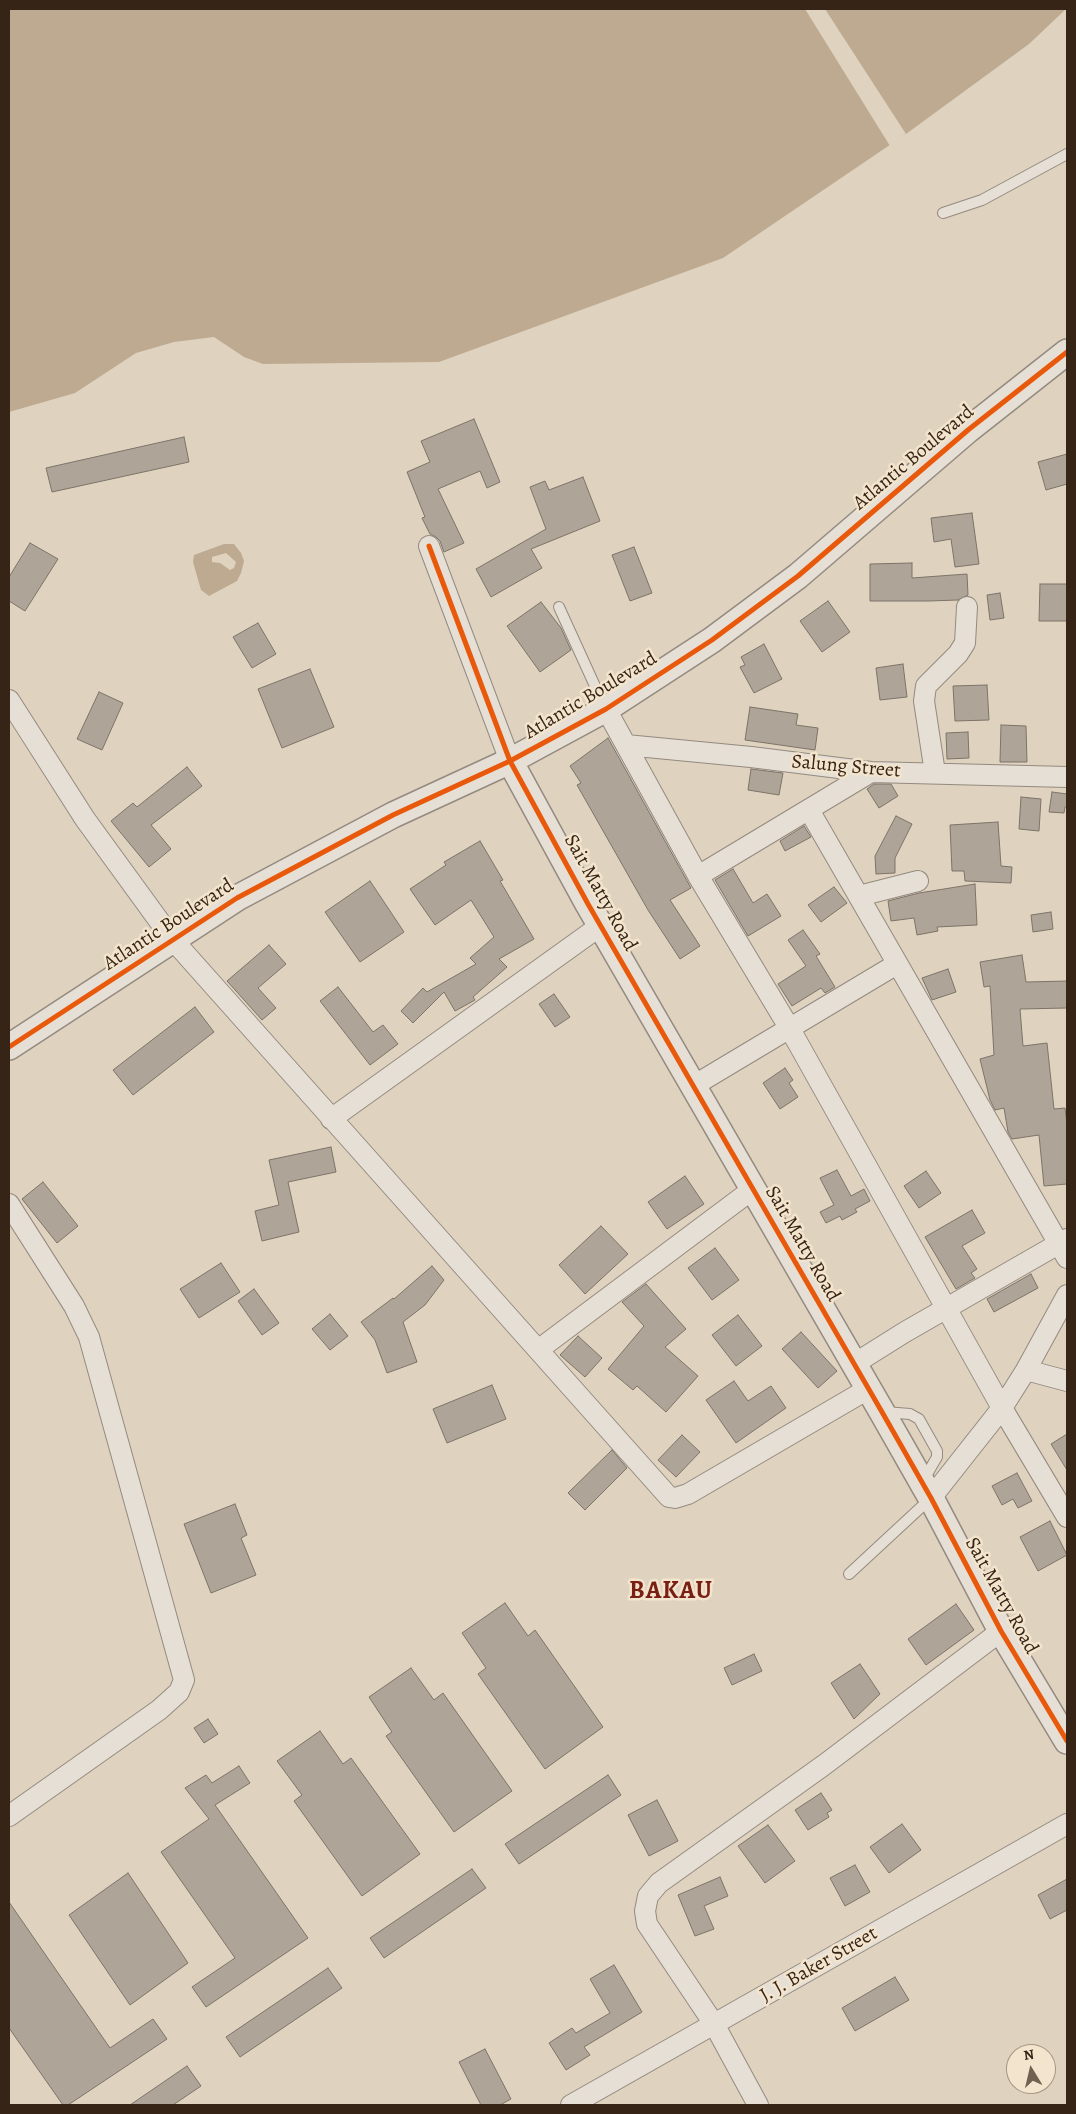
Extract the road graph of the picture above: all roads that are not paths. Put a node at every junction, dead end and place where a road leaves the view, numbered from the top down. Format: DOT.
graph roads {
  1 [pos="1067,154"];
  2 [pos="943,213"];
  3 [pos="1067,352"];
  4 [pos="429,546"];
  5 [pos="559,607"];
  6 [pos="967,607"];
  7 [pos="9,700"];
  8 [pos="606,709"];
  9 [pos="626,745"];
  10 [pos="510,760"];
  11 [pos="871,772"];
  12 [pos="935,773"];
  13 [pos="1067,777"];
  14 [pos="809,810"];
  15 [pos="698,876"];
  16 [pos="918,881"];
  17 [pos="859,896"];
  18 [pos="600,926"];
  19 [pos="172,940"];
  20 [pos="897,964"];
  21 [pos="790,1028"];
  22 [pos="9,1047"];
  23 [pos="693,1086"];
  24 [pos="331,1119"];
  25 [pos="753,1189"];
  26 [pos="9,1204"];
  27 [pos="1064,1247"];
  28 [pos="1067,1295"];
  29 [pos="948,1309"];
  30 [pos="538,1350"];
  31 [pos="854,1364"];
  32 [pos="1026,1370"];
  33 [pos="1067,1381"];
  34 [pos="868,1389"];
  35 [pos="1002,1408"];
  36 [pos="926,1490"];
  37 [pos="1067,1517"];
  38 [pos="849,1574"];
  39 [pos="1001,1631"];
  40 [pos="1067,1741"];
  41 [pos="9,1816"];
  42 [pos="1067,1824"];
  43 [pos="714,2024"];
  44 [pos="571,2105"];
  45 [pos="758,2105"];
  1 -- 2 [label="lane"];
  3 -- 8 [label="street, Atlantic Boulevard"];
  4 -- 10 [label="street"];
  5 -- 8 [label="lane"];
  6 -- 12 [label="street"];
  7 -- 19 [label="street"];
  8 -- 9 [label="street"];
  8 -- 10 [label="street, Atlantic Boulevard"];
  9 -- 11 [label="street, Salung Street"];
  9 -- 15 [label="street"];
  10 -- 18 [label="street, Sait Matty Road"];
  10 -- 19 [label="street, Atlantic Boulevard"];
  11 -- 12 [label="street, Salung Street"];
  11 -- 14 [label="street"];
  12 -- 13 [label="street, Salung Street"];
  14 -- 15 [label="street"];
  14 -- 17 [label="street"];
  15 -- 21 [label="street"];
  16 -- 17 [label="street"];
  17 -- 20 [label="street"];
  18 -- 23 [label="street, Sait Matty Road"];
  18 -- 24 [label="street"];
  19 -- 22 [label="street, Atlantic Boulevard"];
  19 -- 24 [label="street"];
  20 -- 21 [label="street"];
  20 -- 27 [label="street"];
  21 -- 23 [label="street"];
  21 -- 29 [label="street"];
  23 -- 25 [label="street, Sait Matty Road"];
  24 -- 30 [label="street"];
  25 -- 30 [label="street"];
  25 -- 31 [label="street, Sait Matty Road"];
  26 -- 41 [label="street"];
  27 -- 29 [label="street"];
  28 -- 32 [label="street"];
  29 -- 31 [label="street"];
  29 -- 35 [label="street"];
  30 -- 34 [label="street"];
  31 -- 34 [label="street, Sait Matty Road"];
  32 -- 33 [label="street"];
  32 -- 35 [label="street"];
  34 -- 36 [label="street, Sait Matty Road"];
  35 -- 36 [label="street"];
  35 -- 37 [label="street"];
  36 -- 38 [label="lane"];
  36 -- 39 [label="street, Sait Matty Road"];
  39 -- 40 [label="street, Sait Matty Road"];
  39 -- 43 [label="street"];
  42 -- 43 [label="street, J. J. Baker Street"];
  43 -- 44 [label="street, J. J. Baker Street"];
  43 -- 45 [label="street"];
}
